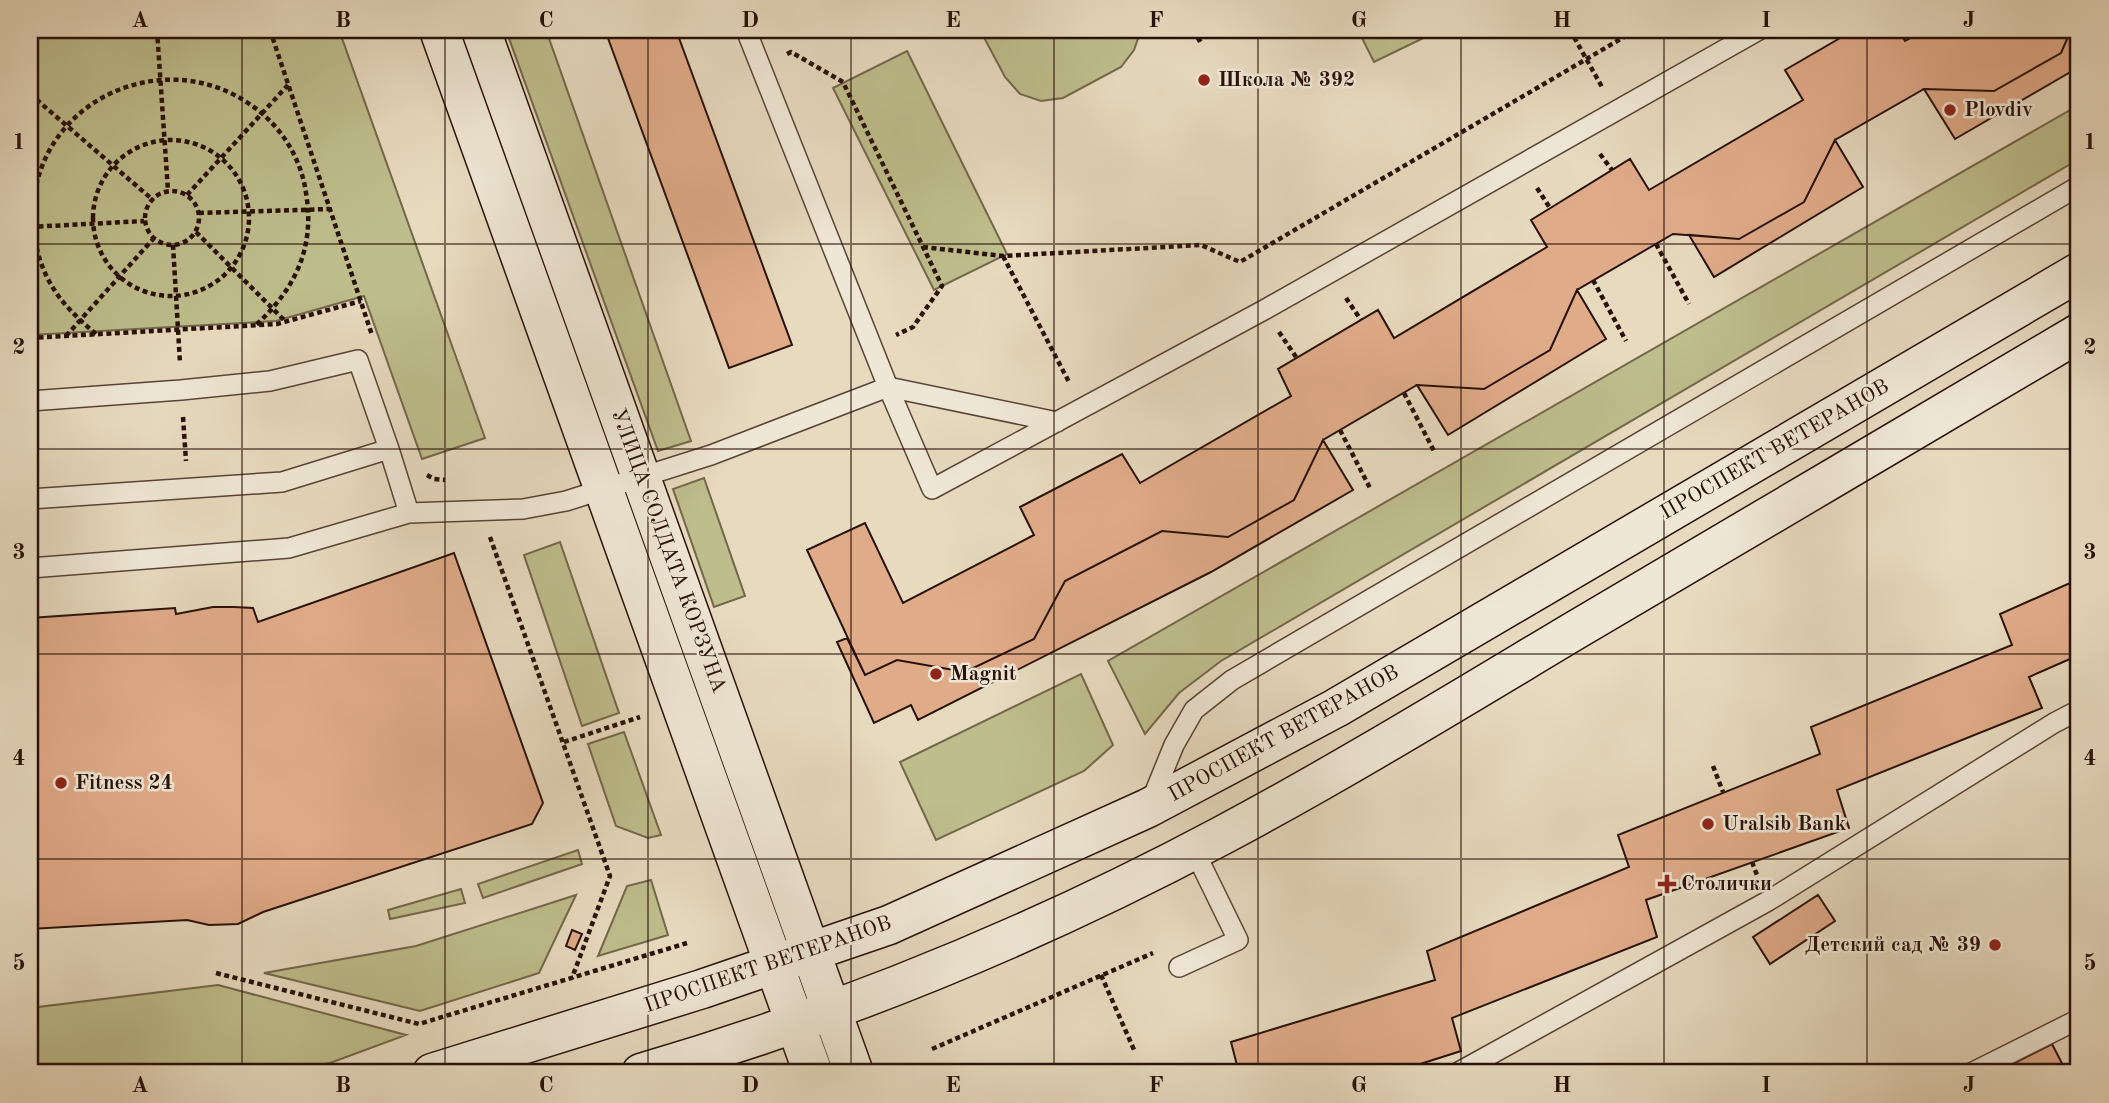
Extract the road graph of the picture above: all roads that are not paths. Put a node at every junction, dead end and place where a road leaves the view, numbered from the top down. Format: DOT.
graph roads {
  1 [pos="439,30"];
  2 [pos="481,30"];
  3 [pos="746,30"];
  4 [pos="1759,30"];
  5 [pos="2079,186"];
  6 [pos="2079,272"];
  7 [pos="2079,333"];
  8 [pos="888,387"];
  9 [pos="30,401"];
  10 [pos="1057,422"];
  11 [pos="389,449"];
  12 [pos="642,478"];
  13 [pos="604,490"];
  14 [pos="30,499"];
  15 [pos="409,513"];
  16 [pos="30,568"];
  17 [pos="2079,710"];
  18 [pos="1148,808"];
  19 [pos="1194,850"];
  20 [pos="811,952"];
  21 [pos="774,965"];
  22 [pos="1179,967"];
  23 [pos="832,1009"];
  24 [pos="2079,1018"];
  25 [pos="795,1023"];
  26 [pos="432,1073"];
  27 [pos="641,1073"];
  28 [pos="813,1073"];
  29 [pos="855,1073"];
  30 [pos="1457,1073"];
  31 [pos="1971,1073"];
  1 -- 13 [label="main road, УЛИЦА СОЛДАТА КОРЗУНА"];
  2 -- 12 [label="main road, УЛИЦА СОЛДАТА КОРЗУНА"];
  3 -- 8 [label="lane"];
  4 -- 10 [label="lane"];
  5 -- 18 [label="lane"];
  6 -- 18 [label="main road, ПРОСПЕКТ ВЕТЕРАНОВ"];
  7 -- 19 [label="main road"];
  8 -- 10 [label="lane"];
  8 -- 10 [label="lane"];
  8 -- 12 [label="lane"];
  9 -- 11 [label="lane"];
  11 -- 14 [label="lane"];
  11 -- 15 [label="lane"];
  12 -- 13 [label="lane"];
  12 -- 20 [label="main road, УЛИЦА СОЛДАТА КОРЗУНА"];
  13 -- 15 [label="lane"];
  13 -- 21 [label="main road, УЛИЦА СОЛДАТА КОРЗУНА"];
  15 -- 16 [label="lane"];
  17 -- 30 [label="lane"];
  18 -- 20 [label="main road, ПРОСПЕКТ ВЕТЕРАНОВ"];
  19 -- 22 [label="lane"];
  19 -- 23 [label="main road"];
  20 -- 21 [label="main road, ПРОСПЕКТ ВЕТЕРАНОВ"];
  20 -- 23 [label="main road, УЛИЦА СОЛДАТА КОРЗУНА"];
  21 -- 25 [label="main road, УЛИЦА СОЛДАТА КОРЗУНА"];
  21 -- 26 [label="main road, ПРОСПЕКТ ВЕТЕРАНОВ"];
  23 -- 25 [label="main road"];
  23 -- 29 [label="main road, УЛИЦА СОЛДАТА КОРЗУНА"];
  24 -- 31 [label="lane"];
  25 -- 27 [label="main road"];
  25 -- 28 [label="main road, УЛИЦА СОЛДАТА КОРЗУНА"];
}
